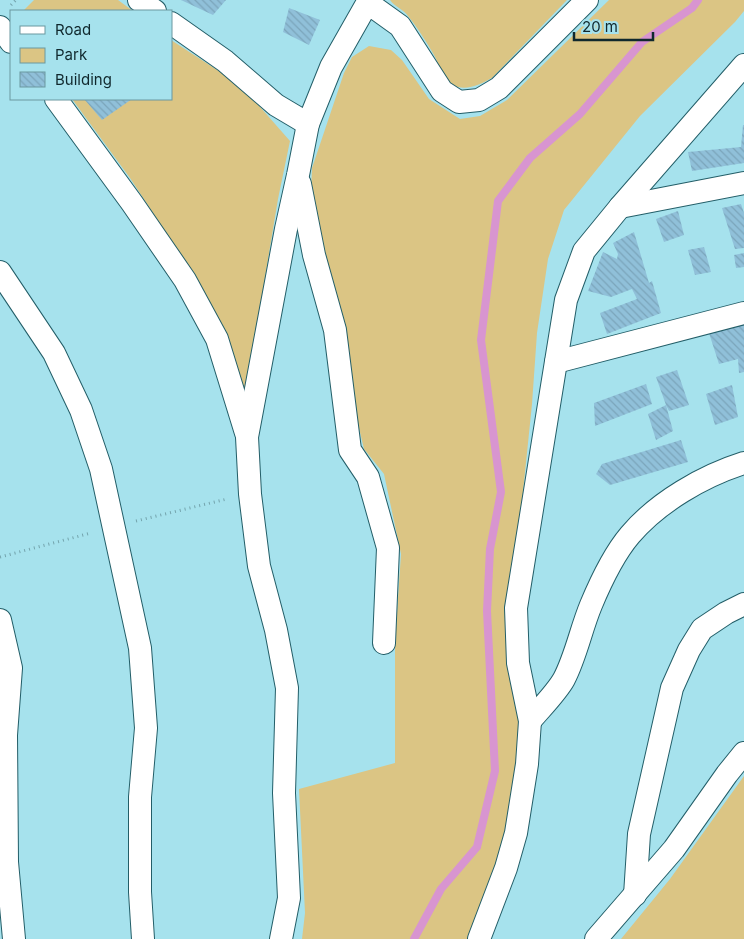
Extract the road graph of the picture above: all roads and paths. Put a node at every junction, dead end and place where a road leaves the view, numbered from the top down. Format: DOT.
graph roads {
  1 [pos="139,0"];
  2 [pos="587,0"];
  3 [pos="368,1"];
  4 [pos="154,10"];
  5 [pos="172,24"];
  6 [pos="0,27"];
  7 [pos="10,41"];
  8 [pos="744,65"];
  9 [pos="57,100"];
  10 [pos="308,124"];
  11 [pos="298,175"];
  12 [pos="744,183"];
  13 [pos="620,207"];
  14 [pos="0,272"];
  15 [pos="744,313"];
  16 [pos="556,362"];
  17 [pos="247,437"];
  18 [pos="744,463"];
  19 [pos="744,604"];
  20 [pos="0,620"];
  21 [pos="384,643"];
  22 [pos="530,721"];
  23 [pos="744,753"];
  24 [pos="635,895"];
  25 [pos="14,939"];
  26 [pos="143,939"];
  27 [pos="282,939"];
  28 [pos="480,939"];
  29 [pos="596,939"];
  1 -- 4 [label="street"];
  2 -- 3 [label="street"];
  3 -- 10 [label="street"];
  5 -- 10 [label="street"];
  6 -- 7 [label="street"];
  8 -- 13 [label="street"];
  9 -- 17 [label="street"];
  10 -- 11 [label="street"];
  11 -- 17 [label="street"];
  11 -- 21 [label="street"];
  12 -- 13 [label="street"];
  13 -- 16 [label="street"];
  14 -- 26 [label="street"];
  15 -- 16 [label="street"];
  16 -- 22 [label="street"];
  17 -- 27 [label="street"];
  18 -- 22 [label="street"];
  19 -- 24 [label="street"];
  20 -- 25 [label="street"];
  22 -- 28 [label="street"];
  23 -- 24 [label="street"];
  24 -- 29 [label="street"];
}
